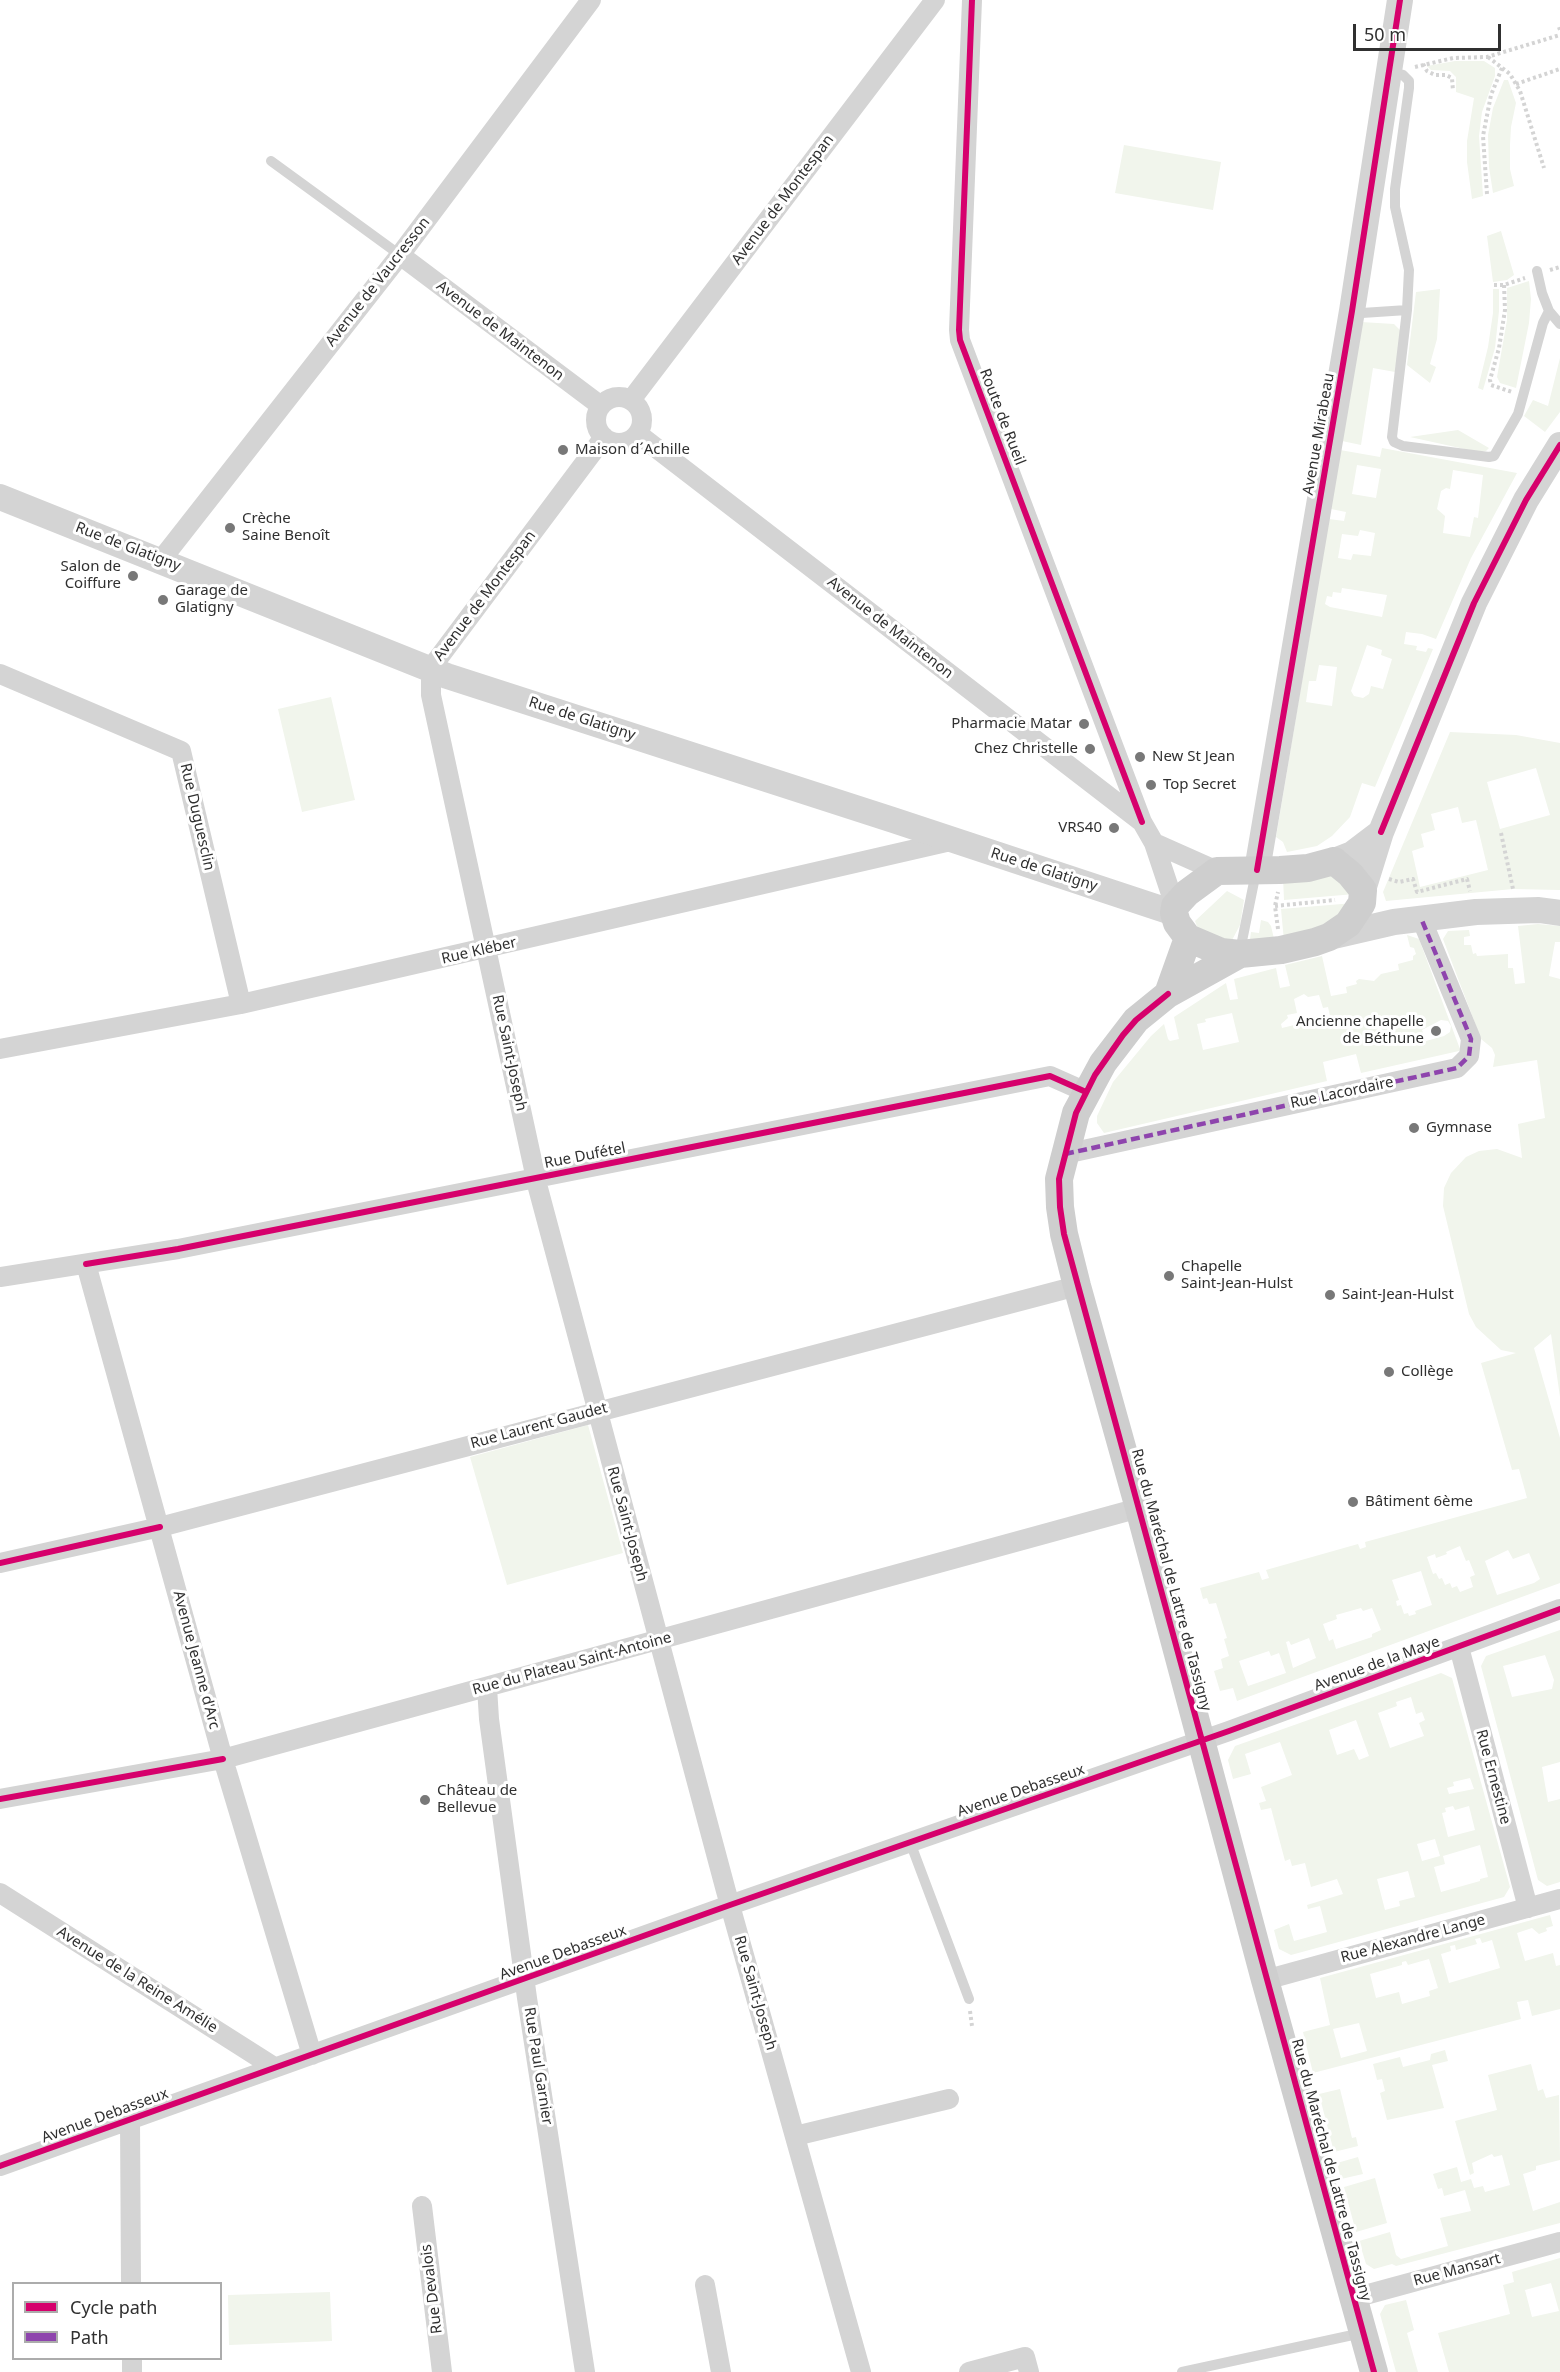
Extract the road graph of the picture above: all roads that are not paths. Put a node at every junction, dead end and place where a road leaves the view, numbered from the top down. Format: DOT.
graph roads {
  1 [pos="591,0"];
  2 [pos="935,0"];
  3 [pos="972,0"];
  4 [pos="1400,0"];
  5 [pos="1396,74"];
  6 [pos="271,161"];
  7 [pos="400,255"];
  8 [pos="1537,271"];
  9 [pos="1407,310"];
  10 [pos="1352,311"];
  11 [pos="1549,311"];
  12 [pos="1560,324"];
  13 [pos="631,400"];
  14 [pos="601,406"];
  15 [pos="638,434"];
  16 [pos="604,437"];
  17 [pos="1560,446"];
  18 [pos="0,497"];
  19 [pos="161,560"];
  20 [pos="431,669"];
  21 [pos="0,674"];
  22 [pos="1142,822"];
  23 [pos="1382,832"];
  24 [pos="955,840"];
  25 [pos="1154,843"];
  26 [pos="1334,861"];
  27 [pos="1268,870"];
  28 [pos="1217,871"];
  29 [pos="1363,897"];
  30 [pos="1174,910"];
  31 [pos="1560,913"];
  32 [pos="1421,918"];
  33 [pos="1394,922"];
  34 [pos="1329,937"];
  35 [pos="1188,938"];
  36 [pos="488,949"];
  37 [pos="1240,954"];
  38 [pos="1168,994"];
  39 [pos="241,1004"];
  40 [pos="0,1049"];
  41 [pos="1086,1092"];
  42 [pos="1065,1154"];
  43 [pos="535,1178"];
  44 [pos="86,1264"];
  45 [pos="0,1276"];
  46 [pos="1077,1286"];
  47 [pos="597,1410"];
  48 [pos="1139,1508"];
  49 [pos="160,1527"];
  50 [pos="0,1563"];
  51 [pos="1560,1609"];
  52 [pos="658,1640"];
  53 [pos="1459,1647"];
  54 [pos="487,1687"];
  55 [pos="1202,1740"];
  56 [pos="223,1759"];
  57 [pos="0,1799"];
  58 [pos="910,1842"];
  59 [pos="0,1893"];
  60 [pos="1560,1899"];
  61 [pos="730,1905"];
  62 [pos="1528,1908"];
  63 [pos="525,1980"];
  64 [pos="1265,1980"];
  65 [pos="969,1999"];
  66 [pos="312,2055"];
  67 [pos="274,2067"];
  68 [pos="949,2099"];
  69 [pos="130,2120"];
  70 [pos="795,2136"];
  71 [pos="0,2166"];
  72 [pos="422,2206"];
  73 [pos="1560,2242"];
  74 [pos="131,2282"];
  75 [pos="705,2286"];
  76 [pos="1354,2298"];
  77 [pos="1363,2332"];
  78 [pos="442,2372"];
  79 [pos="585,2372"];
  80 [pos="721,2372"];
  81 [pos="861,2372"];
  82 [pos="969,2372"];
  83 [pos="1029,2372"];
  84 [pos="1182,2372"];
  85 [pos="1374,2372"];
  1 -- 7 [label="street, Avenue de Vaucresson"];
  2 -- 13 [label="street, Avenue de Montespan"];
  3 -- 22 [label="street, Route de Rueil"];
  4 -- 5 [label="street, Avenue Mirabeau"];
  5 -- 9 [label="lane"];
  5 -- 10 [label="street, Avenue Mirabeau"];
  6 -- 7 [label="lane"];
  7 -- 14 [label="street, Avenue de Maintenon"];
  7 -- 19 [label="street, Avenue de Vaucresson"];
  8 -- 11 [label="lane"];
  9 -- 10 [label="lane"];
  9 -- 11 [label="lane"];
  10 -- 27 [label="street, Avenue Mirabeau"];
  11 -- 12 [label="lane"];
  13 -- 14 [label="street"];
  13 -- 15 [label="street"];
  14 -- 16 [label="street"];
  15 -- 16 [label="street"];
  15 -- 22 [label="street, Avenue de Maintenon"];
  16 -- 20 [label="street, Avenue de Montespan"];
  17 -- 23 [label="street"];
  18 -- 19 [label="street, Rue de Glatigny"];
  19 -- 20 [label="street, Rue de Glatigny"];
  20 -- 24 [label="street, Rue de Glatigny"];
  20 -- 36 [label="street, Rue Saint-Joseph"];
  21 -- 39 [label="street, Rue Duguesclin"];
  22 -- 25 [label="street, Route de Rueil"];
  23 -- 26 [label="street"];
  23 -- 29 [label="street"];
  24 -- 30 [label="street, Rue de Glatigny"];
  24 -- 36 [label="street, Rue Kléber"];
  25 -- 28 [label="street"];
  25 -- 30 [label="street, Route de Rueil"];
  26 -- 27 [label="main road"];
  26 -- 29 [label="main road"];
  27 -- 28 [label="main road"];
  27 -- 37 [label="lane"];
  28 -- 30 [label="main road"];
  29 -- 33 [label="street"];
  29 -- 34 [label="main road"];
  30 -- 35 [label="main road"];
  31 -- 32 [label="street"];
  32 -- 33 [label="street"];
  32 -- 42 [label="street, Rue Lacordaire"];
  33 -- 34 [label="street"];
  34 -- 37 [label="main road"];
  35 -- 37 [label="main road"];
  35 -- 38 [label="main road"];
  36 -- 39 [label="street, Rue Kléber"];
  36 -- 43 [label="street, Rue Saint-Joseph"];
  37 -- 38 [label="main road, Rue du Maréchal de Lattre de Tassigny"];
  38 -- 41 [label="main road, Rue du Maréchal de Lattre de Tassigny"];
  39 -- 40 [label="street, Rue Kléber"];
  41 -- 42 [label="main road, Rue du Maréchal de Lattre de Tassigny"];
  41 -- 43 [label="street, Rue Dufétel"];
  42 -- 46 [label="main road, Rue du Maréchal de Lattre de Tassigny"];
  43 -- 44 [label="street, Rue Dufétel"];
  43 -- 47 [label="street, Rue Saint-Joseph"];
  44 -- 45 [label="street, Rue Dufétel"];
  44 -- 49 [label="street, Avenue Jeanne d'Arc"];
  46 -- 47 [label="street, Rue Laurent Gaudet"];
  46 -- 48 [label="main road, Rue du Maréchal de Lattre de Tassigny"];
  47 -- 49 [label="street, Rue Laurent Gaudet"];
  47 -- 52 [label="street, Rue Saint-Joseph"];
  48 -- 52 [label="street, Rue du Plateau Saint-Antoine"];
  48 -- 55 [label="main road, Rue du Maréchal de Lattre de Tassigny"];
  49 -- 50 [label="street, Rue Laurent Gaudet"];
  49 -- 56 [label="street, Avenue Jeanne d'Arc"];
  51 -- 53 [label="street, Avenue de la Maye"];
  52 -- 54 [label="street, Rue du Plateau Saint-Antoine"];
  52 -- 61 [label="street, Rue Saint-Joseph"];
  53 -- 55 [label="street, Avenue de la Maye"];
  53 -- 62 [label="street, Rue Ernestine"];
  54 -- 56 [label="street, Rue du Plateau Saint-Antoine"];
  54 -- 63 [label="street, Rue Paul Garnier"];
  55 -- 58 [label="street, Avenue Debasseux"];
  55 -- 64 [label="main road, Rue du Maréchal de Lattre de Tassigny"];
  56 -- 57 [label="street, Rue du Plateau Saint-Antoine"];
  56 -- 66 [label="street, Avenue Jeanne d'Arc"];
  58 -- 61 [label="street, Avenue Debasseux"];
  58 -- 65 [label="lane"];
  59 -- 67 [label="street, Avenue de la Reine Amélie"];
  60 -- 62 [label="street, Rue Alexandre Lange"];
  61 -- 63 [label="street, Avenue Debasseux"];
  61 -- 70 [label="street, Rue Saint-Joseph"];
  62 -- 64 [label="street, Rue Alexandre Lange"];
  63 -- 66 [label="street, Avenue Debasseux"];
  63 -- 79 [label="street, Rue Paul Garnier"];
  64 -- 76 [label="main road, Rue du Maréchal de Lattre de Tassigny"];
  66 -- 67 [label="street, Avenue Debasseux"];
  67 -- 69 [label="street, Avenue Debasseux"];
  68 -- 70 [label="street"];
  69 -- 71 [label="street, Avenue Debasseux"];
  69 -- 74 [label="street"];
  70 -- 81 [label="street, Rue Saint-Joseph"];
  72 -- 78 [label="street, Rue Devalois"];
  73 -- 76 [label="street, Rue Mansart"];
  75 -- 80 [label="street"];
  76 -- 77 [label="main road, Rue du Maréchal de Lattre de Tassigny"];
  77 -- 84 [label="lane"];
  77 -- 85 [label="main road, Rue du Maréchal de Lattre de Tassigny"];
  82 -- 83 [label="street"];
}
